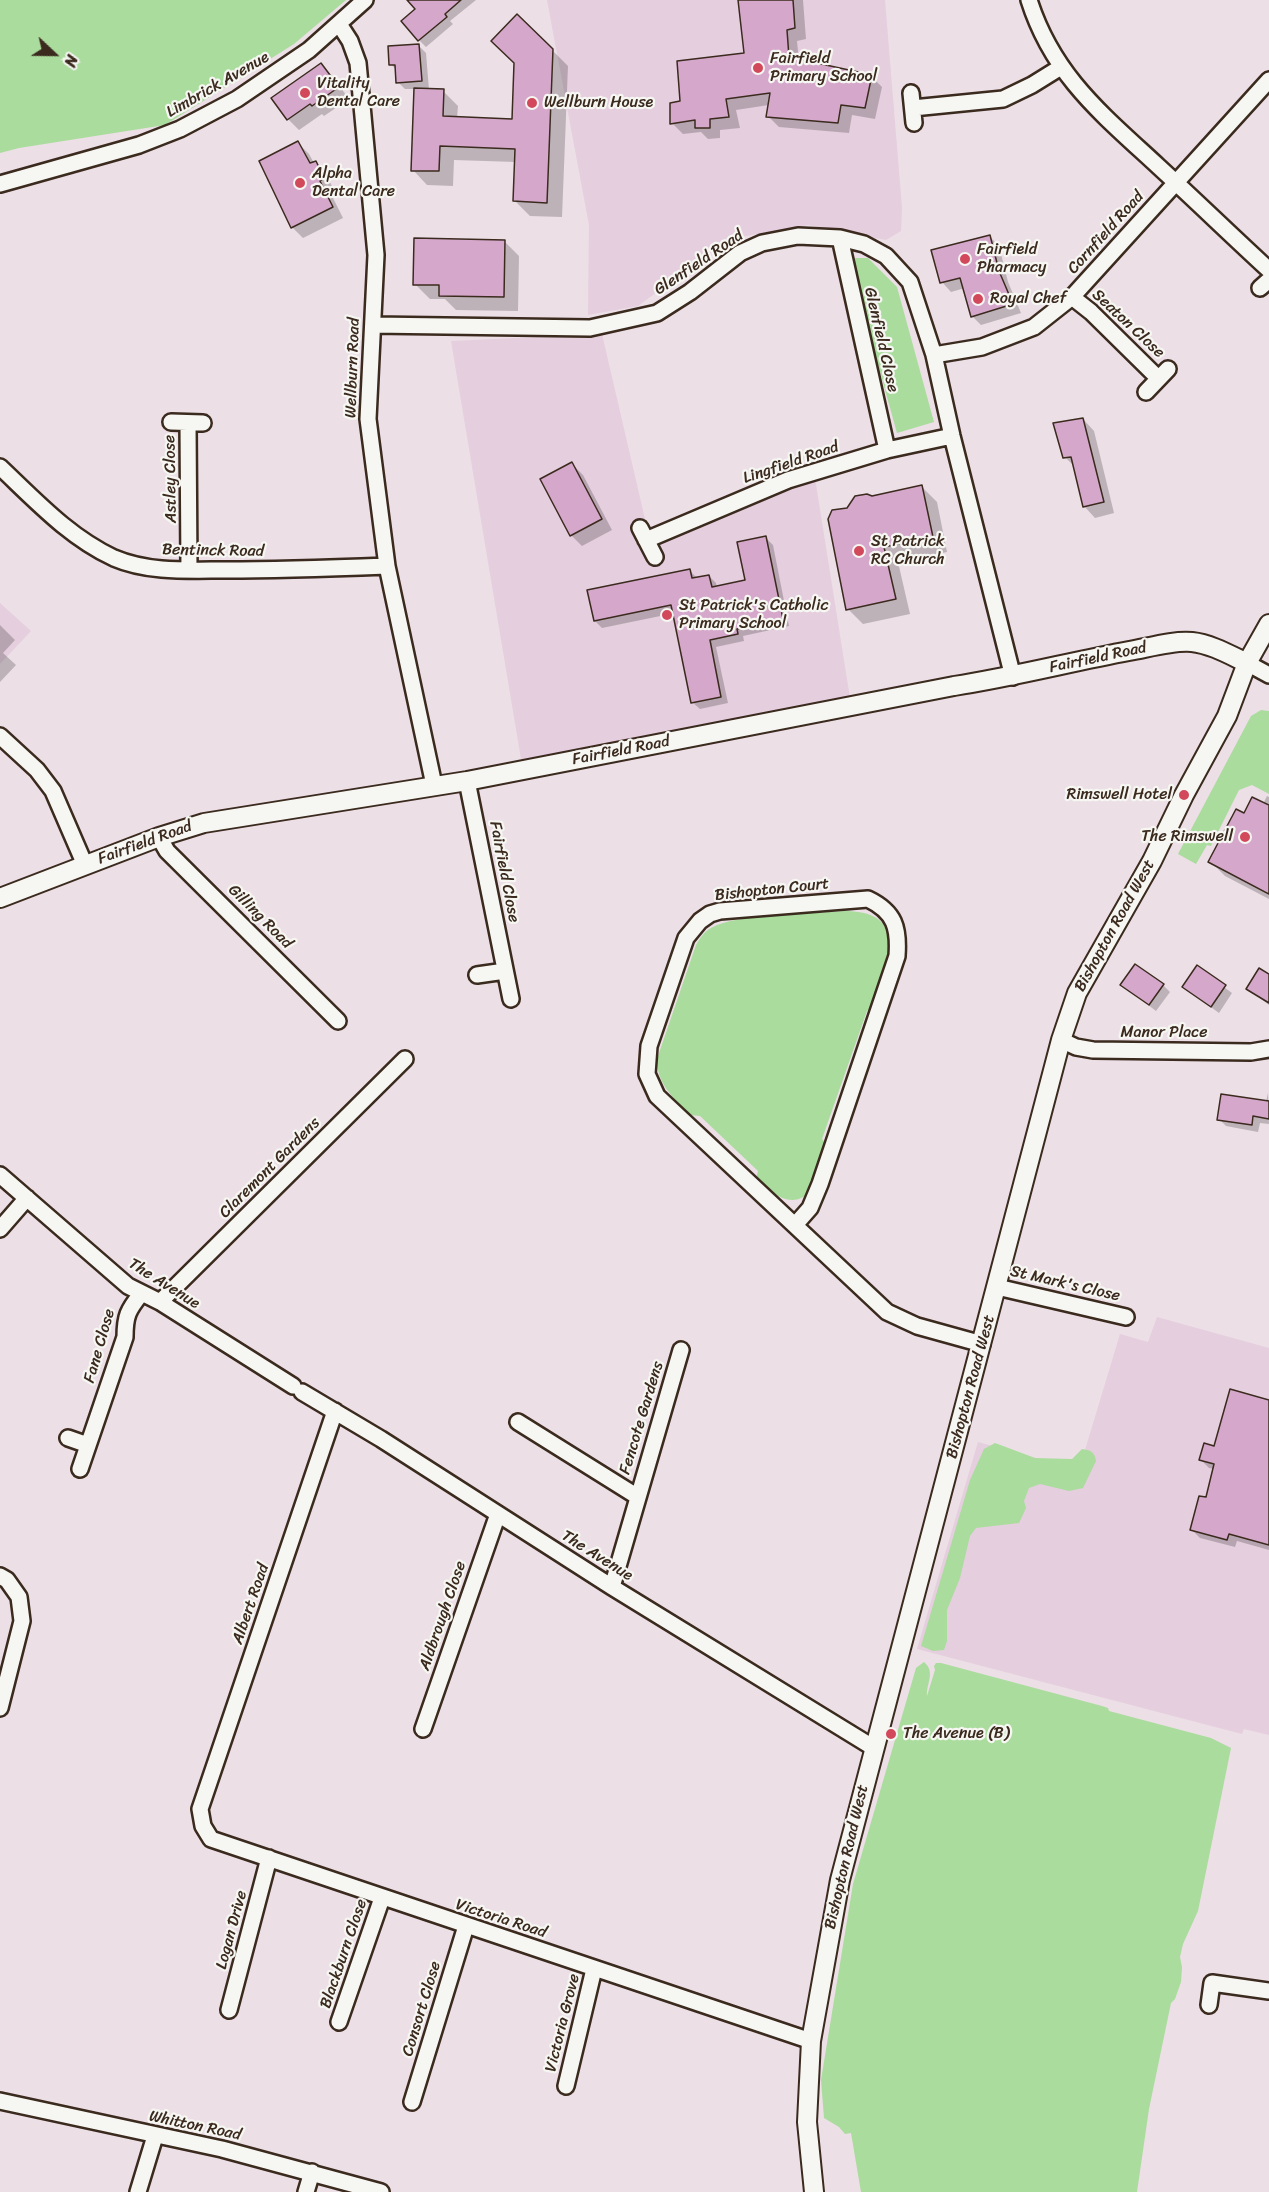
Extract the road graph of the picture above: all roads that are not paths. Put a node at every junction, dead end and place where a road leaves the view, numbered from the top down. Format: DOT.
graph roads {
  1 [pos="365,0"];
  2 [pos="1029,0"];
  3 [pos="339,24"];
  4 [pos="1060,67"];
  5 [pos="1269,80"];
  6 [pos="913,108"];
  7 [pos="1175,183"];
  8 [pos="0,184"];
  9 [pos="840,238"];
  10 [pos="1269,270"];
  11 [pos="1072,297"];
  12 [pos="373,325"];
  13 [pos="934,355"];
  14 [pos="1146,392"];
  15 [pos="171,422"];
  16 [pos="952,436"];
  17 [pos="887,450"];
  18 [pos="0,467"];
  19 [pos="655,556"];
  20 [pos="387,566"];
  21 [pos="189,570"];
  22 [pos="1269,624"];
  23 [pos="1247,663"];
  24 [pos="1269,675"];
  25 [pos="1013,677"];
  26 [pos="0,736"];
  27 [pos="467,781"];
  28 [pos="434,785"];
  29 [pos="159,837"];
  30 [pos="85,865"];
  31 [pos="0,897"];
  32 [pos="505,971"];
  33 [pos="477,975"];
  34 [pos="511,999"];
  35 [pos="338,1021"];
  36 [pos="1061,1040"];
  37 [pos="1269,1049"];
  38 [pos="405,1059"];
  39 [pos="0,1175"];
  40 [pos="27,1198"];
  41 [pos="795,1226"];
  42 [pos="0,1229"];
  43 [pos="997,1287"];
  44 [pos="141,1294"];
  45 [pos="160,1302"];
  46 [pos="1126,1317"];
  47 [pos="982,1344"];
  48 [pos="681,1350"];
  49 [pos="335,1411"];
  50 [pos="518,1422"];
  51 [pos="68,1438"];
  52 [pos="88,1445"];
  53 [pos="80,1469"];
  54 [pos="638,1497"];
  55 [pos="498,1514"];
  56 [pos="0,1576"];
  57 [pos="612,1587"];
  58 [pos="0,1708"];
  59 [pos="423,1729"];
  60 [pos="873,1748"];
  61 [pos="200,1809"];
  62 [pos="269,1858"];
  63 [pos="382,1898"];
  64 [pos="466,1926"];
  65 [pos="594,1969"];
  66 [pos="1269,1991"];
  67 [pos="1209,2005"];
  68 [pos="229,2010"];
  69 [pos="339,2022"];
  70 [pos="811,2041"];
  71 [pos="566,2086"];
  72 [pos="0,2101"];
  73 [pos="412,2102"];
  74 [pos="155,2136"];
  75 [pos="312,2172"];
  76 [pos="138,2192"];
  77 [pos="306,2192"];
  78 [pos="381,2192"];
  79 [pos="814,2192"];
  1 -- 3 [label="street, Limbrick Avenue"];
  2 -- 4 [label="street"];
  3 -- 8 [label="street, Limbrick Avenue"];
  3 -- 12 [label="street, Wellburn Road"];
  4 -- 6 [label="street"];
  4 -- 7 [label="street"];
  5 -- 7 [label="street, Cornfield Road"];
  7 -- 10 [label="street"];
  7 -- 11 [label="street, Cornfield Road"];
  9 -- 12 [label="street, Glenfield Road"];
  9 -- 13 [label="street, Glenfield Road"];
  9 -- 17 [label="street, Glenfield Close"];
  11 -- 13 [label="street, Cornfield Road"];
  11 -- 14 [label="street, Seaton Close"];
  12 -- 20 [label="street, Wellburn Road"];
  13 -- 16 [label="street, Glenfield Road"];
  15 -- 21 [label="street, Astley Close"];
  16 -- 17 [label="street, Lingfield Road"];
  16 -- 25 [label="street, Glenfield Road"];
  17 -- 19 [label="street, Lingfield Road"];
  18 -- 21 [label="street, Bentinck Road"];
  20 -- 21 [label="street, Bentinck Road"];
  20 -- 28 [label="street, Wellburn Road"];
  22 -- 23 [label="street, Bishopton Road West"];
  23 -- 24 [label="street"];
  23 -- 25 [label="street, Fairfield Road"];
  23 -- 36 [label="street, Bishopton Road West"];
  25 -- 27 [label="street, Fairfield Road"];
  26 -- 30 [label="street"];
  27 -- 28 [label="street, Fairfield Road"];
  27 -- 32 [label="street, Fairfield Close"];
  28 -- 29 [label="street, Fairfield Road"];
  29 -- 30 [label="street, Fairfield Road"];
  29 -- 35 [label="street, Gilling Road"];
  30 -- 31 [label="street, Fairfield Road"];
  32 -- 33 [label="street"];
  32 -- 34 [label="street, Fairfield Close"];
  36 -- 37 [label="street, Manor Place"];
  36 -- 43 [label="street, Bishopton Road West"];
  38 -- 45 [label="street, Claremont Gardens"];
  39 -- 40 [label="street, The Avenue"];
  40 -- 42 [label="street"];
  40 -- 44 [label="street, The Avenue"];
  41 -- 41 [label="street, Bishopton Court"];
  41 -- 47 [label="street, Bishopton Court"];
  43 -- 46 [label="street, St Mark's Close"];
  43 -- 47 [label="street, Bishopton Road West"];
  44 -- 45 [label="street, The Avenue"];
  44 -- 52 [label="street, Fane Close"];
  45 -- 49 [label="street, The Avenue"];
  47 -- 60 [label="street, Bishopton Road West"];
  48 -- 54 [label="street, Fencote Gardens"];
  49 -- 55 [label="street, The Avenue"];
  49 -- 61 [label="street, Albert Road"];
  50 -- 54 [label="street, Fencote Gardens"];
  51 -- 52 [label="street"];
  52 -- 53 [label="street, Fane Close"];
  54 -- 57 [label="street, Fencote Gardens"];
  55 -- 57 [label="street, The Avenue"];
  55 -- 59 [label="street, Aldbrough Close"];
  56 -- 58 [label="street"];
  57 -- 60 [label="street, The Avenue"];
  60 -- 70 [label="street, Bishopton Road West"];
  61 -- 62 [label="street, Victoria Road"];
  62 -- 63 [label="street, Victoria Road"];
  62 -- 68 [label="street, Logan Drive"];
  63 -- 64 [label="street, Victoria Road"];
  63 -- 69 [label="street, Blackburn Close"];
  64 -- 65 [label="street, Victoria Road"];
  64 -- 73 [label="street, Consort Close"];
  65 -- 70 [label="street, Victoria Road"];
  65 -- 71 [label="street, Victoria Grove"];
  66 -- 67 [label="street"];
  70 -- 79 [label="street, Bishopton Road West"];
  72 -- 74 [label="street, Whitton Road"];
  74 -- 75 [label="street, Whitton Road"];
  74 -- 76 [label="street"];
  75 -- 77 [label="street"];
  75 -- 78 [label="street, Whitton Road"];
}
